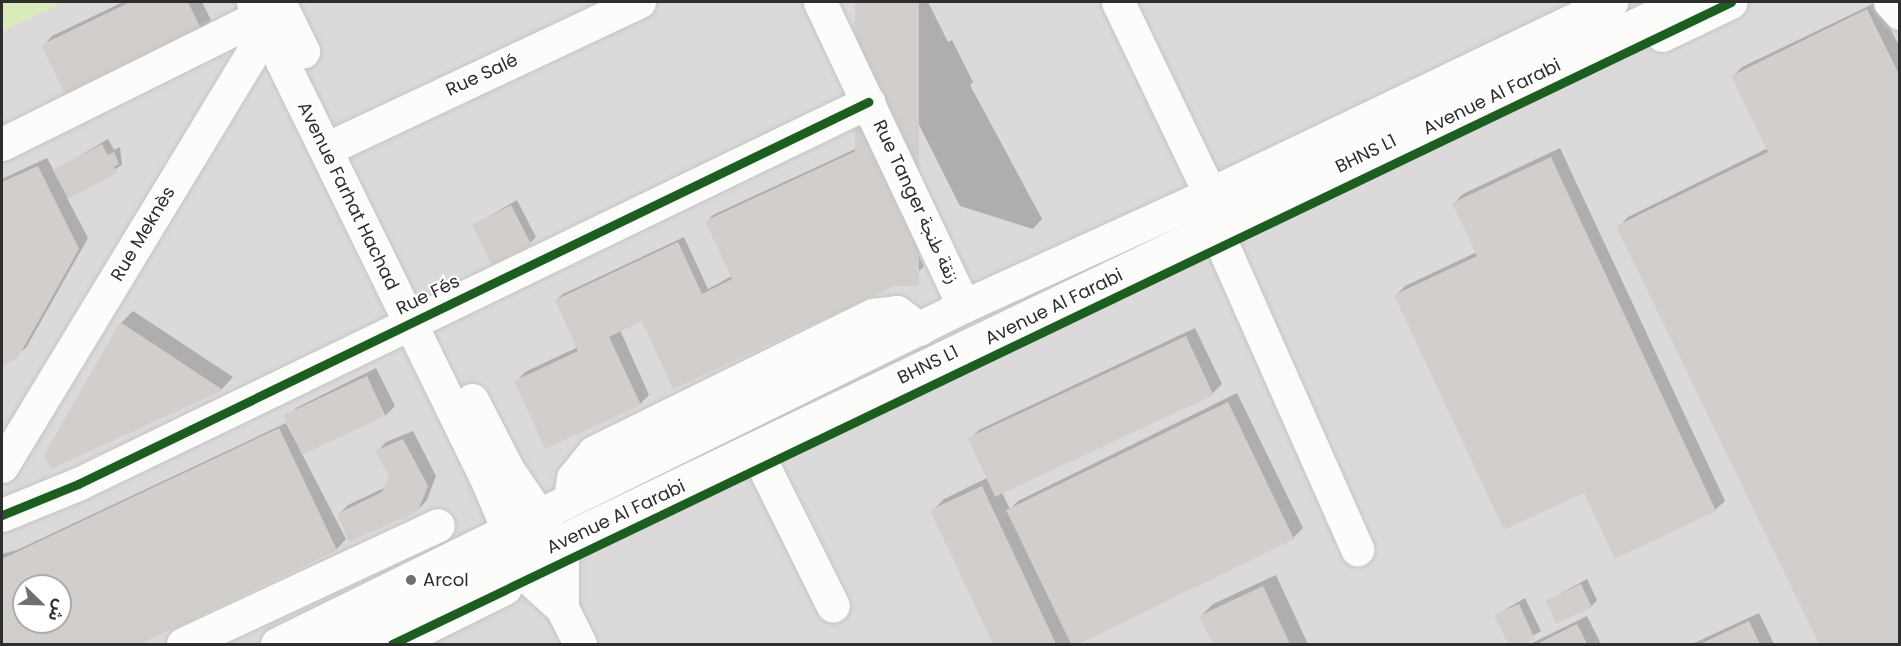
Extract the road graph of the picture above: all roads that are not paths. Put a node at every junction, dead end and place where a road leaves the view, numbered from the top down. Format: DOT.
graph roads {
  1 [pos="600,2"];
  2 [pos="639,2"];
  3 [pos="820,2"];
  4 [pos="1118,2"];
  5 [pos="1611,2"];
  6 [pos="1684,2"];
  7 [pos="1693,2"];
  8 [pos="1731,2"];
  9 [pos="1890,2"];
  10 [pos="271,8"];
  11 [pos="1899,13"];
  12 [pos="868,102"];
  13 [pos="333,140"];
  14 [pos="2,144"];
  15 [pos="1210,194"];
  16 [pos="1222,244"];
  17 [pos="964,306"];
  18 [pos="419,318"];
  19 [pos="2,438"];
  20 [pos="764,465"];
  21 [pos="2,466"];
  22 [pos="2,515"];
  23 [pos="539,516"];
  24 [pos="438,525"];
  25 [pos="1357,549"];
  26 [pos="556,550"];
  27 [pos="519,557"];
  28 [pos="832,606"];
  29 [pos="562,608"];
  30 [pos="236,633"];
  31 [pos="183,645"];
  32 [pos="277,645"];
  33 [pos="332,645"];
  34 [pos="346,645"];
  35 [pos="392,645"];
  36 [pos="580,645"];
  1 -- 13 [label="street, Rue Salé"];
  2 -- 13 [label="street, Rue Salé"];
  3 -- 12 [label="street, Rue Tanger زنقة طنجة"];
  4 -- 15 [label="street"];
  5 -- 15 [label="street, Avenue Al Farabi"];
  6 -- 26 [label="street, BHNS L1"];
  7 -- 26 [label="street, BHNS L1"];
  8 -- 16 [label="street, Avenue Al Farabi"];
  9 -- 11 [label="street"];
  10 -- 13 [label="street, Avenue Farhat Hachad"];
  10 -- 14 [label="street"];
  10 -- 19 [label="street, Rue Meknès"];
  10 -- 21 [label="street, Rue Meknès"];
  12 -- 17 [label="street, Rue Tanger زنقة طنجة"];
  12 -- 18 [label="street, Rue Fés"];
  13 -- 18 [label="street, Avenue Farhat Hachad"];
  15 -- 17 [label="street, Avenue Al Farabi"];
  16 -- 20 [label="street, Avenue Al Farabi"];
  16 -- 25 [label="street"];
  17 -- 23 [label="street, Avenue Al Farabi"];
  18 -- 22 [label="street, Rue Fés"];
  18 -- 23 [label="street, Avenue Farhat Hachad"];
  18 -- 27 [label="street, Avenue Farhat Hachad"];
  20 -- 26 [label="street, Avenue Al Farabi"];
  20 -- 28 [label="street"];
  23 -- 26 [label="street, Avenue Farhat Hachad"];
  23 -- 27 [label="street, Avenue Al Farabi"];
  24 -- 30 [label="street"];
  26 -- 27 [label="street, Avenue Al Farabi"];
  26 -- 29 [label="street, Avenue Farhat Hachad"];
  27 -- 29 [label="street, Avenue Farhat Hachad"];
  27 -- 32 [label="street, Avenue Al Farabi"];
  27 -- 33 [label="street"];
  27 -- 34 [label="street"];
  27 -- 35 [label="street, Avenue Al Farabi"];
  29 -- 36 [label="street, Avenue Farhat Hachad"];
  30 -- 31 [label="street"];
}
